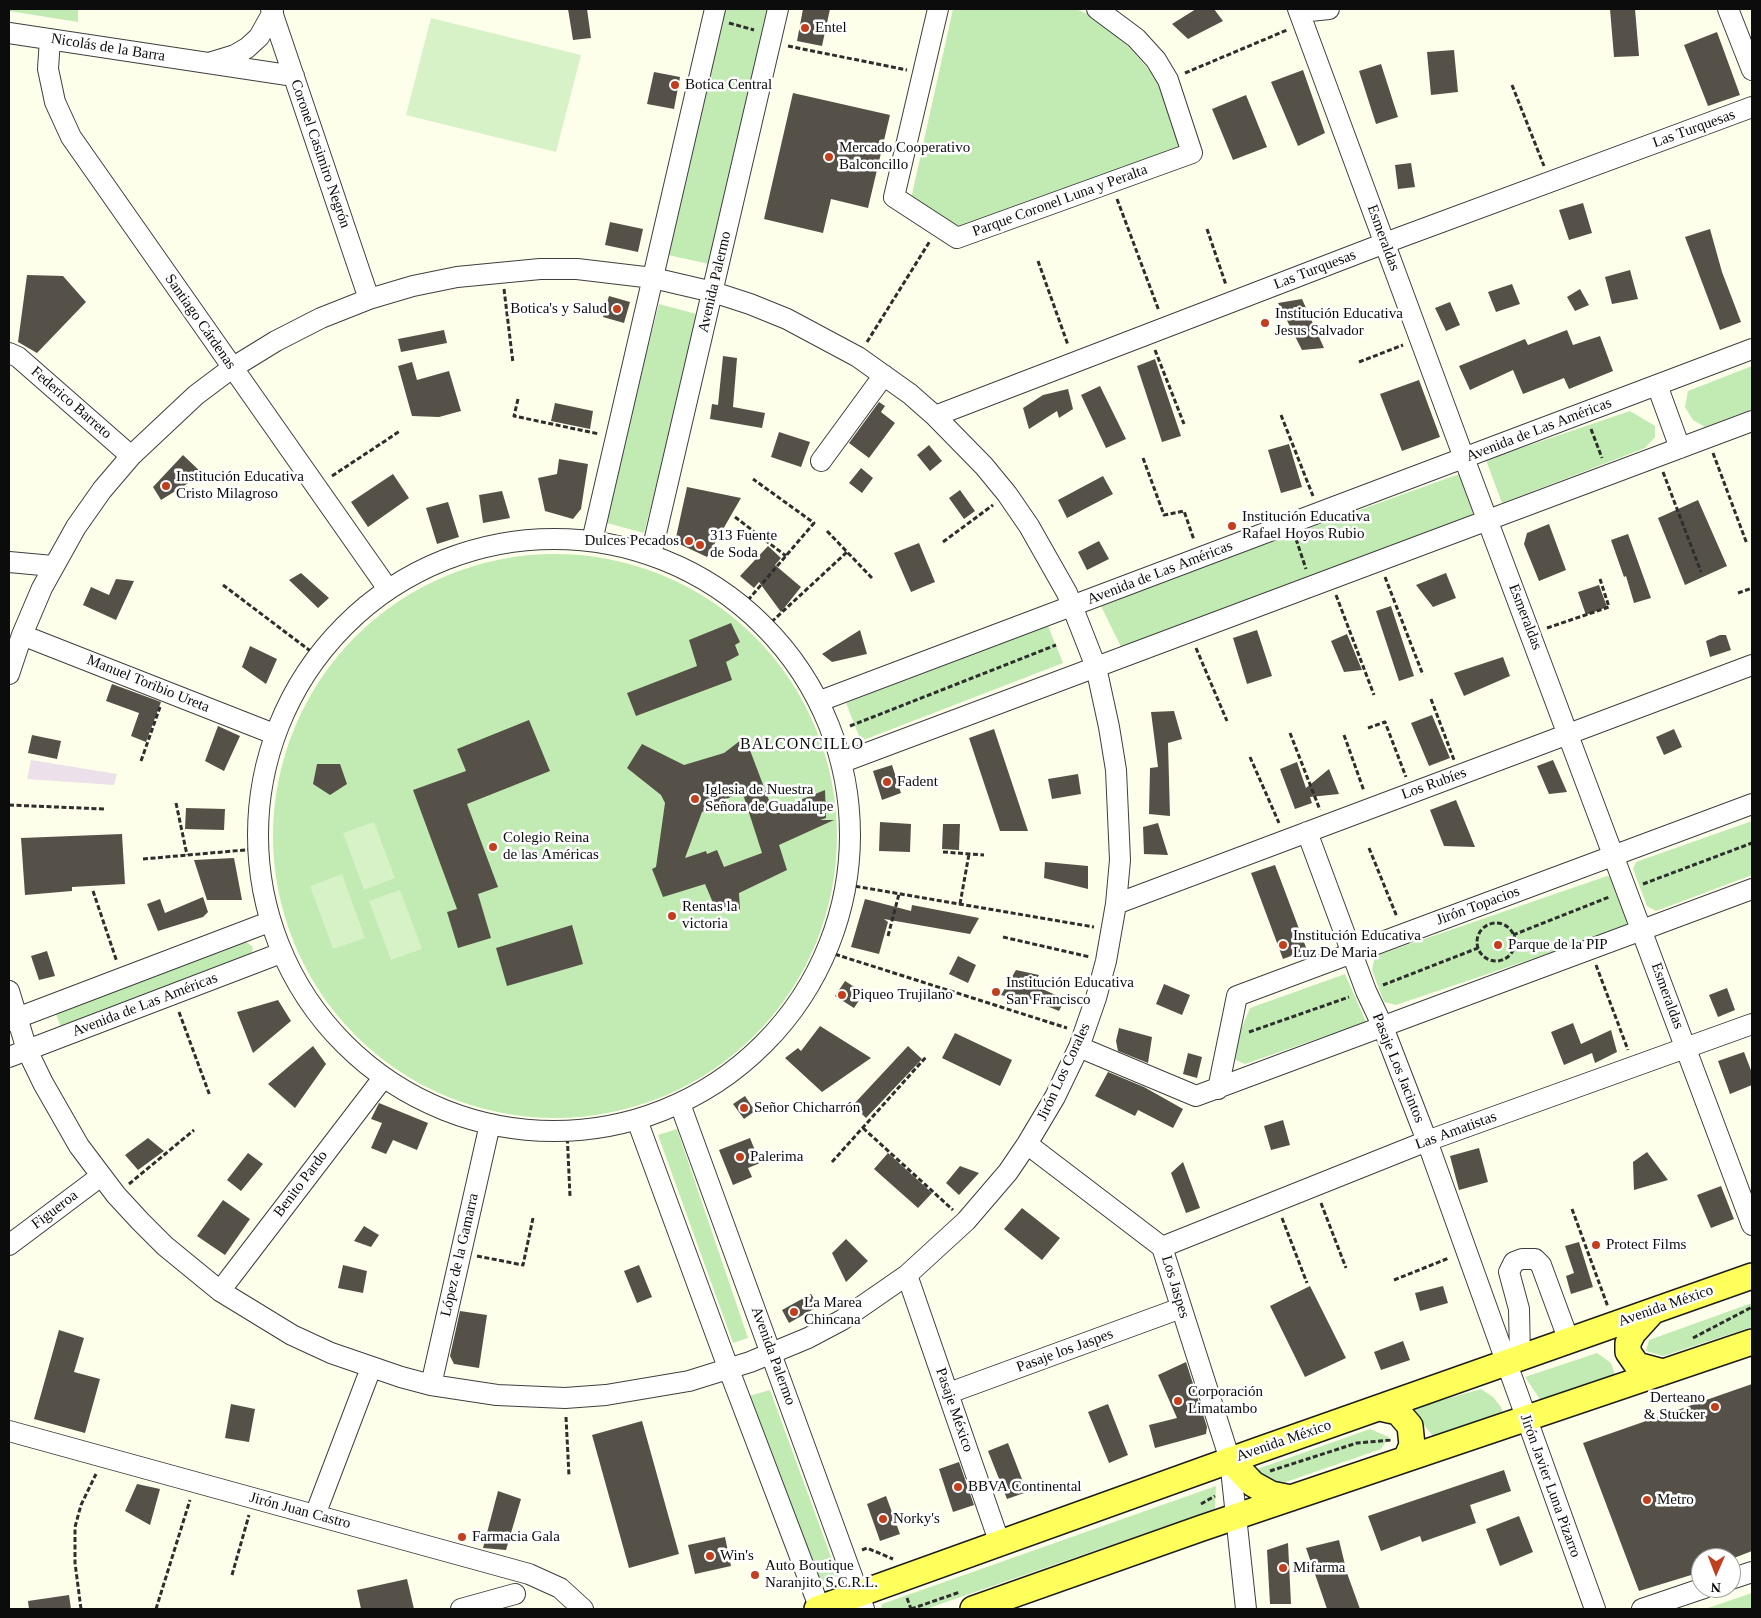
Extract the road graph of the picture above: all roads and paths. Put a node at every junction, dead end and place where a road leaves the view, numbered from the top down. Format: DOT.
graph roads {
  1 [pos="778,9"];
  2 [pos="938,9"];
  3 [pos="1097,9"];
  4 [pos="1329,9"];
  5 [pos="1728,9"];
  6 [pos="272,10"];
  7 [pos="713,14"];
  8 [pos="1301,15"];
  9 [pos="9,33"];
  10 [pos="50,39"];
  11 [pos="771,39"];
  12 [pos="207,63"];
  13 [pos="1752,70"];
  14 [pos="923,74"];
  15 [pos="294,76"];
  16 [pos="1168,80"];
  17 [pos="1512,85"];
  18 [pos="1752,107"];
  19 [pos="1111,182"];
  20 [pos="1551,182"];
  21 [pos="939,227"];
  22 [pos="1207,229"];
  23 [pos="1385,244"];
  24 [pos="1038,261"];
  25 [pos="502,271"];
  26 [pos="653,278"];
  27 [pos="712,292"];
  28 [pos="370,299"];
  29 [pos="1232,302"];
  30 [pos="1157,331"];
  31 [pos="1420,338"];
  32 [pos="1752,349"];
  33 [pos="9,353"];
  34 [pos="858,357"];
  35 [pos="1074,362"];
  36 [pos="1359,362"];
  37 [pos="513,363"];
  38 [pos="232,368"];
  39 [pos="884,375"];
  40 [pos="1657,385"];
  41 [pos="518,399"];
  42 [pos="1585,412"];
  43 [pos="1281,415"];
  44 [pos="935,416"];
  45 [pos="1752,421"];
  46 [pos="1184,424"];
  47 [pos="400,431"];
  48 [pos="616,438"];
  49 [pos="1707,438"];
  50 [pos="1680,448"];
  51 [pos="131,456"];
  52 [pos="1657,456"];
  53 [pos="1143,458"];
  54 [pos="1464,458"];
  55 [pos="821,461"];
  56 [pos="1608,475"];
  57 [pos="753,479"];
  58 [pos="316,487"];
  59 [pos="1007,494"];
  60 [pos="1319,513"];
  61 [pos="735,517"];
  62 [pos="1488,520"];
  63 [pos="1290,523"];
  64 [pos="827,531"];
  65 [pos="592,542"];
  66 [pos="943,542"];
  67 [pos="1747,544"];
  68 [pos="847,552"];
  69 [pos="651,555"];
  70 [pos="786,556"];
  71 [pos="1201,557"];
  72 [pos="1379,561"];
  73 [pos="9,562"];
  74 [pos="53,566"];
  75 [pos="1701,572"];
  76 [pos="872,578"];
  77 [pos="1600,579"];
  78 [pos="1321,583"];
  79 [pos="223,585"];
  80 [pos="1752,588"];
  81 [pos="388,589"];
  82 [pos="1738,593"];
  83 [pos="1073,605"];
  84 [pos="743,606"];
  85 [pos="766,627"];
  86 [pos="1189,632"];
  87 [pos="1531,634"];
  88 [pos="22,635"];
  89 [pos="1056,645"];
  90 [pos="317,656"];
  91 [pos="1752,665"];
  92 [pos="1096,667"];
  93 [pos="9,674"];
  94 [pos="1423,675"];
  95 [pos="166,692"];
  96 [pos="1374,695"];
  97 [pos="1431,699"];
  98 [pos="820,701"];
  99 [pos="1227,721"];
  100 [pos="850,726"];
  101 [pos="1368,728"];
  102 [pos="1290,733"];
  103 [pos="274,734"];
  104 [pos="1569,734"];
  105 [pos="1344,735"];
  106 [pos="1250,757"];
  107 [pos="141,760"];
  108 [pos="843,762"];
  109 [pos="1460,775"];
  110 [pos="1412,793"];
  111 [pos="176,803"];
  112 [pos="1752,804"];
  113 [pos="9,805"];
  114 [pos="1370,808"];
  115 [pos="104,809"];
  116 [pos="1316,828"];
  117 [pos="1286,840"];
  118 [pos="1369,848"];
  119 [pos="256,849"];
  120 [pos="943,852"];
  121 [pos="969,854"];
  122 [pos="187,855"];
  123 [pos="984,855"];
  124 [pos="1615,856"];
  125 [pos="143,859"];
  126 [pos="848,885"];
  127 [pos="1752,889"];
  128 [pos="93,891"];
  129 [pos="899,894"];
  130 [pos="960,904"];
  131 [pos="1116,904"];
  132 [pos="269,922"];
  133 [pos="1112,930"];
  134 [pos="1642,930"];
  135 [pos="1404,934"];
  136 [pos="888,936"];
  137 [pos="1003,937"];
  138 [pos="1590,949"];
  139 [pos="828,952"];
  140 [pos="281,953"];
  141 [pos="1352,953"];
  142 [pos="1508,957"];
  143 [pos="1106,961"];
  144 [pos="122,978"];
  145 [pos="9,992"];
  146 [pos="172,995"];
  147 [pos="12,1020"];
  148 [pos="1752,1024"];
  149 [pos="1383,1027"];
  150 [pos="1081,1041"];
  151 [pos="1686,1048"];
  152 [pos="28,1050"];
  153 [pos="9,1057"];
  154 [pos="926,1057"];
  155 [pos="1634,1067"];
  156 [pos="383,1078"];
  157 [pos="1218,1088"];
  158 [pos="210,1096"];
  159 [pos="680,1104"];
  160 [pos="637,1120"];
  161 [pos="490,1124"];
  162 [pos="863,1128"];
  163 [pos="194,1130"];
  164 [pos="567,1131"];
  165 [pos="1427,1141"];
  166 [pos="1027,1144"];
  167 [pos="832,1162"];
  168 [pos="101,1176"];
  169 [pos="1314,1186"];
  170 [pos="116,1195"];
  171 [pos="570,1196"];
  172 [pos="1276,1202"];
  173 [pos="1572,1209"];
  174 [pos="532,1218"];
  175 [pos="966,1221"];
  176 [pos="1752,1225"];
  177 [pos="9,1245"];
  178 [pos="1162,1247"];
  179 [pos="1466,1251"];
  180 [pos="461,1253"];
  181 [pos="1346,1268"];
  182 [pos="907,1276"];
  183 [pos="1752,1276"];
  184 [pos="1394,1280"];
  185 [pos="1307,1283"];
  186 [pos="1512,1287"];
  187 [pos="220,1291"];
  188 [pos="1482,1295"];
  189 [pos="1181,1308"];
  190 [pos="1519,1309"];
  191 [pos="1654,1310"];
  192 [pos="1493,1322"];
  193 [pos="1615,1324"];
  194 [pos="1569,1341"];
  195 [pos="1752,1342"];
  196 [pos="772,1354"];
  197 [pos="1513,1360"];
  198 [pos="371,1368"];
  199 [pos="729,1370"];
  200 [pos="1663,1372"];
  201 [pos="431,1385"];
  202 [pos="949,1393"];
  203 [pos="564,1398"];
  204 [pos="1380,1408"];
  205 [pos="1526,1419"];
  206 [pos="9,1431"];
  207 [pos="104,1457"];
  208 [pos="1406,1459"];
  209 [pos="1230,1460"];
  210 [pos="569,1476"];
  211 [pos="196,1482"];
  212 [pos="254,1498"];
  213 [pos="1291,1498"];
  214 [pos="315,1515"];
  215 [pos="1236,1516"];
  216 [pos="1000,1544"];
  217 [pos="506,1568"];
  218 [pos="232,1575"];
  219 [pos="1691,1592"];
  220 [pos="520,1602"];
  221 [pos="862,1602"];
  222 [pos="81,1609"];
  223 [pos="156,1609"];
  224 [pos="461,1609"];
  225 [pos="583,1609"];
  226 [pos="819,1609"];
  227 [pos="974,1609"];
  228 [pos="1246,1609"];
  229 [pos="1595,1609"];
  230 [pos="1642,1609"];
  1 -- 11 [label="street, Avenida Palermo"];
  2 -- 14 [label="street, Parque Coronel Luna y Peralta"];
  3 -- 16 [label="street, Parque Coronel Luna y Peralta"];
  4 -- 8 [label="street"];
  5 -- 13 [label="street"];
  6 -- 12 [label="street, Nicolás de la Barra"];
  6 -- 15 [label="street, Coronel Casimiro Negrón"];
  7 -- 11 [label="path"];
  7 -- 26 [label="street"];
  8 -- 16 [label="path"];
  8 -- 23 [label="street, Esmeraldas"];
  9 -- 10 [label="street, Nicolás de la Barra"];
  10 -- 12 [label="street, Nicolás de la Barra"];
  10 -- 38 [label="street, Santiago Cárdenas"];
  11 -- 14 [label="path"];
  11 -- 27 [label="street, Avenida Palermo"];
  12 -- 15 [label="street, Nicolás de la Barra"];
  14 -- 21 [label="street, Parque Coronel Luna y Peralta"];
  15 -- 28 [label="street, Coronel Casimiro Negrón"];
  16 -- 19 [label="street, Parque Coronel Luna y Peralta"];
  17 -- 20 [label="path"];
  18 -- 20 [label="street, Las Turquesas"];
  19 -- 21 [label="street, Parque Coronel Luna y Peralta"];
  19 -- 30 [label="path"];
  20 -- 23 [label="street, Las Turquesas"];
  21 -- 34 [label="path"];
  22 -- 29 [label="path"];
  23 -- 29 [label="street, Las Turquesas"];
  23 -- 31 [label="street, Esmeraldas"];
  24 -- 35 [label="path"];
  25 -- 26 [label="street, Jirón Los Corales"];
  25 -- 28 [label="street, Jirón Los Corales"];
  25 -- 37 [label="path"];
  26 -- 27 [label="street, Jirón Los Corales"];
  26 -- 48 [label="street"];
  27 -- 34 [label="street, Jirón Los Corales"];
  27 -- 69 [label="street, Avenida Palermo"];
  28 -- 38 [label="street, Jirón Los Corales"];
  29 -- 30 [label="street, Las Turquesas"];
  30 -- 35 [label="street, Las Turquesas"];
  30 -- 46 [label="path"];
  31 -- 36 [label="path"];
  31 -- 54 [label="street, Esmeraldas"];
  32 -- 40 [label="street, Avenida de Las Américas"];
  33 -- 51 [label="street, Federico Barreto"];
  34 -- 39 [label="street, Jirón Los Corales"];
  35 -- 44 [label="street, Las Turquesas"];
  38 -- 51 [label="street, Jirón Los Corales"];
  38 -- 58 [label="street, Santiago Cárdenas"];
  39 -- 44 [label="street, Jirón Los Corales"];
  39 -- 55 [label="street"];
  40 -- 42 [label="street, Avenida de Las Américas"];
  40 -- 50 [label="street"];
  41 -- 48 [label="path"];
  42 -- 54 [label="street, Avenida de Las Américas"];
  42 -- 56 [label="path"];
  43 -- 60 [label="path"];
  44 -- 59 [label="street, Jirón Los Corales"];
  45 -- 49 [label="street"];
  47 -- 58 [label="path"];
  48 -- 65 [label="street"];
  49 -- 50 [label="street"];
  49 -- 67 [label="path"];
  50 -- 52 [label="street"];
  51 -- 74 [label="street, Jirón Los Corales"];
  52 -- 56 [label="street"];
  52 -- 75 [label="path"];
  53 -- 71 [label="path"];
  54 -- 60 [label="street, Avenida de Las Américas"];
  54 -- 62 [label="street, Esmeraldas"];
  56 -- 62 [label="street"];
  57 -- 70 [label="path"];
  58 -- 81 [label="street, Santiago Cárdenas"];
  59 -- 66 [label="path"];
  59 -- 83 [label="street, Jirón Los Corales"];
  60 -- 63 [label="street, Avenida de Las Américas"];
  61 -- 70 [label="path"];
  62 -- 72 [label="street"];
  62 -- 87 [label="street, Esmeraldas"];
  63 -- 71 [label="street, Avenida de Las Américas"];
  63 -- 78 [label="path"];
  64 -- 68 [label="path"];
  65 -- 69 [label="street"];
  65 -- 81 [label="street"];
  68 -- 76 [label="path"];
  68 -- 85 [label="path"];
  69 -- 84 [label="street"];
  70 -- 84 [label="path"];
  71 -- 83 [label="street, Avenida de Las Américas"];
  72 -- 78 [label="street"];
  72 -- 94 [label="path"];
  73 -- 74 [label="street"];
  74 -- 88 [label="street, Jirón Los Corales"];
  77 -- 87 [label="path"];
  78 -- 86 [label="street"];
  78 -- 96 [label="path"];
  79 -- 90 [label="path"];
  80 -- 82 [label="path"];
  81 -- 90 [label="street"];
  83 -- 92 [label="street, Jirón Los Corales"];
  83 -- 98 [label="street, Avenida de Las Américas"];
  84 -- 85 [label="street"];
  85 -- 98 [label="street"];
  86 -- 92 [label="street"];
  86 -- 99 [label="path"];
  87 -- 104 [label="street, Esmeraldas"];
  88 -- 93 [label="street, Jirón Los Corales"];
  88 -- 95 [label="street, Manuel Toribio Ureta"];
  89 -- 100 [label="path"];
  90 -- 103 [label="street"];
  91 -- 104 [label="street, Los Rubíes"];
  92 -- 108 [label="street"];
  92 -- 131 [label="street, Jirón Los Corales"];
  95 -- 103 [label="street, Manuel Toribio Ureta"];
  95 -- 107 [label="path"];
  97 -- 109 [label="path"];
  98 -- 108 [label="street"];
  101 -- 110 [label="path"];
  102 -- 116 [label="path"];
  103 -- 119 [label="street"];
  104 -- 109 [label="street, Los Rubíes"];
  104 -- 124 [label="street, Esmeraldas"];
  105 -- 114 [label="path"];
  106 -- 117 [label="path"];
  108 -- 126 [label="street"];
  109 -- 110 [label="street, Los Rubíes"];
  110 -- 114 [label="street, Los Rubíes"];
  111 -- 122 [label="path"];
  112 -- 124 [label="street, Jirón Topacios"];
  113 -- 115 [label="path"];
  114 -- 116 [label="street, Los Rubíes"];
  116 -- 117 [label="street, Los Rubíes"];
  116 -- 141 [label="street, Pasaje Los Jacintos"];
  117 -- 131 [label="street, Los Rubíes"];
  118 -- 135 [label="path"];
  119 -- 122 [label="path"];
  119 -- 132 [label="street"];
  120 -- 121 [label="path"];
  121 -- 123 [label="path"];
  121 -- 130 [label="path"];
  122 -- 125 [label="path"];
  124 -- 134 [label="street, Esmeraldas"];
  124 -- 135 [label="street, Jirón Topacios"];
  126 -- 129 [label="path"];
  126 -- 139 [label="street"];
  127 -- 134 [label="street"];
  128 -- 144 [label="path"];
  129 -- 130 [label="path"];
  129 -- 136 [label="path"];
  130 -- 133 [label="path"];
  131 -- 133 [label="street, Jirón Los Corales"];
  132 -- 140 [label="street"];
  132 -- 144 [label="street"];
  133 -- 143 [label="street, Jirón Los Corales"];
  134 -- 138 [label="street"];
  134 -- 151 [label="street, Esmeraldas"];
  135 -- 141 [label="street, Jirón Topacios"];
  137 -- 143 [label="path"];
  138 -- 149 [label="street"];
  138 -- 155 [label="path"];
  139 -- 150 [label="path"];
  139 -- 159 [label="street"];
  140 -- 146 [label="street, Avenida de Las Américas"];
  140 -- 156 [label="street"];
  141 -- 149 [label="street, Pasaje Los Jacintos"];
  141 -- 157 [label="street, Jirón Topacios"];
  142 -- 142 [label="path"];
  143 -- 150 [label="street, Jirón Los Corales"];
  144 -- 147 [label="street"];
  145 -- 147 [label="street, Jirón Los Corales"];
  146 -- 152 [label="street, Avenida de Las Américas"];
  146 -- 158 [label="path"];
  147 -- 152 [label="street, Jirón Los Corales"];
  148 -- 151 [label="street, Las Amatistas"];
  149 -- 157 [label="street"];
  149 -- 165 [label="street, Pasaje Los Jacintos"];
  150 -- 157 [label="street"];
  150 -- 166 [label="street, Jirón Los Corales"];
  151 -- 155 [label="street, Las Amatistas"];
  151 -- 176 [label="street, Esmeraldas"];
  152 -- 153 [label="street, Avenida de Las Américas"];
  152 -- 168 [label="street, Jirón Los Corales"];
  154 -- 162 [label="path"];
  155 -- 165 [label="street, Las Amatistas"];
  156 -- 161 [label="street"];
  156 -- 187 [label="street, Benito Pardo"];
  159 -- 160 [label="street"];
  159 -- 196 [label="street, Avenida Palermo"];
  160 -- 164 [label="street"];
  160 -- 199 [label="street"];
  161 -- 164 [label="street"];
  161 -- 180 [label="street, López de la Gamarra"];
  162 -- 167 [label="path"];
  162 -- 175 [label="path"];
  163 -- 170 [label="path"];
  164 -- 171 [label="path"];
  165 -- 169 [label="street, Las Amatistas"];
  165 -- 179 [label="street, Pasaje Los Jacintos"];
  166 -- 175 [label="street, Jirón Los Corales"];
  166 -- 178 [label="street, Los Jaspes"];
  168 -- 170 [label="street, Jirón Los Corales"];
  168 -- 177 [label="street, Figueroa"];
  169 -- 172 [label="street, Las Amatistas"];
  169 -- 181 [label="path"];
  170 -- 187 [label="street, Jirón Los Corales"];
  172 -- 178 [label="street, Las Amatistas"];
  172 -- 185 [label="path"];
  173 -- 193 [label="path"];
  174 -- 180 [label="path"];
  175 -- 182 [label="street, Jirón Los Corales"];
  178 -- 189 [label="street, Los Jaspes"];
  179 -- 184 [label="path"];
  179 -- 188 [label="street, Pasaje Los Jacintos"];
  180 -- 201 [label="street, López de la Gamarra"];
  182 -- 196 [label="street, Jirón Los Corales"];
  182 -- 202 [label="street, Pasaje México"];
  183 -- 191 [label="main road, Avenida México"];
  186 -- 188 [label="street"];
  186 -- 190 [label="street"];
  186 -- 194 [label="street"];
  187 -- 198 [label="street, Jirón Los Corales"];
  188 -- 192 [label="street, Pasaje Los Jacintos"];
  189 -- 202 [label="street, Pasaje los Jaspes"];
  189 -- 209 [label="street, Los Jaspes"];
  190 -- 192 [label="street"];
  190 -- 197 [label="street"];
  191 -- 193 [label="main road, Avenida México"];
  191 -- 200 [label="main road"];
  192 -- 197 [label="street, Pasaje Los Jacintos"];
  193 -- 194 [label="main road, Avenida México"];
  194 -- 197 [label="main road, Avenida México"];
  195 -- 200 [label="main road"];
  196 -- 199 [label="street, Jirón Los Corales"];
  196 -- 221 [label="street, Avenida Palermo"];
  197 -- 204 [label="main road, Avenida México"];
  197 -- 205 [label="street, Jirón Javier Luna Pizarro"];
  198 -- 201 [label="street, Jirón Los Corales"];
  198 -- 214 [label="street"];
  199 -- 203 [label="street, Jirón Los Corales"];
  199 -- 226 [label="street"];
  200 -- 205 [label="main road"];
  201 -- 203 [label="street, Jirón Los Corales"];
  202 -- 216 [label="street, Pasaje México"];
  203 -- 210 [label="path"];
  204 -- 208 [label="main road"];
  204 -- 209 [label="main road, Avenida México"];
  205 -- 208 [label="main road"];
  205 -- 229 [label="street, Jirón Javier Luna Pizarro"];
  206 -- 207 [label="street, Jirón Juan Castro"];
  207 -- 211 [label="street, Jirón Juan Castro"];
  207 -- 222 [label="path"];
  208 -- 213 [label="main road"];
  209 -- 213 [label="main road"];
  209 -- 215 [label="street, Los Jaspes"];
  209 -- 216 [label="main road, Avenida México"];
  211 -- 212 [label="street, Jirón Juan Castro"];
  211 -- 223 [label="path"];
  212 -- 214 [label="street, Jirón Juan Castro"];
  212 -- 218 [label="path"];
  213 -- 215 [label="main road"];
  214 -- 217 [label="street, Jirón Juan Castro"];
  215 -- 227 [label="main road"];
  215 -- 228 [label="street, Los Jaspes"];
  216 -- 221 [label="main road, Avenida México"];
  217 -- 220 [label="street"];
  217 -- 225 [label="street, Jirón Juan Castro"];
  219 -- 230 [label="street"];
  220 -- 224 [label="street"];
  221 -- 226 [label="main road, Avenida México"];
}
